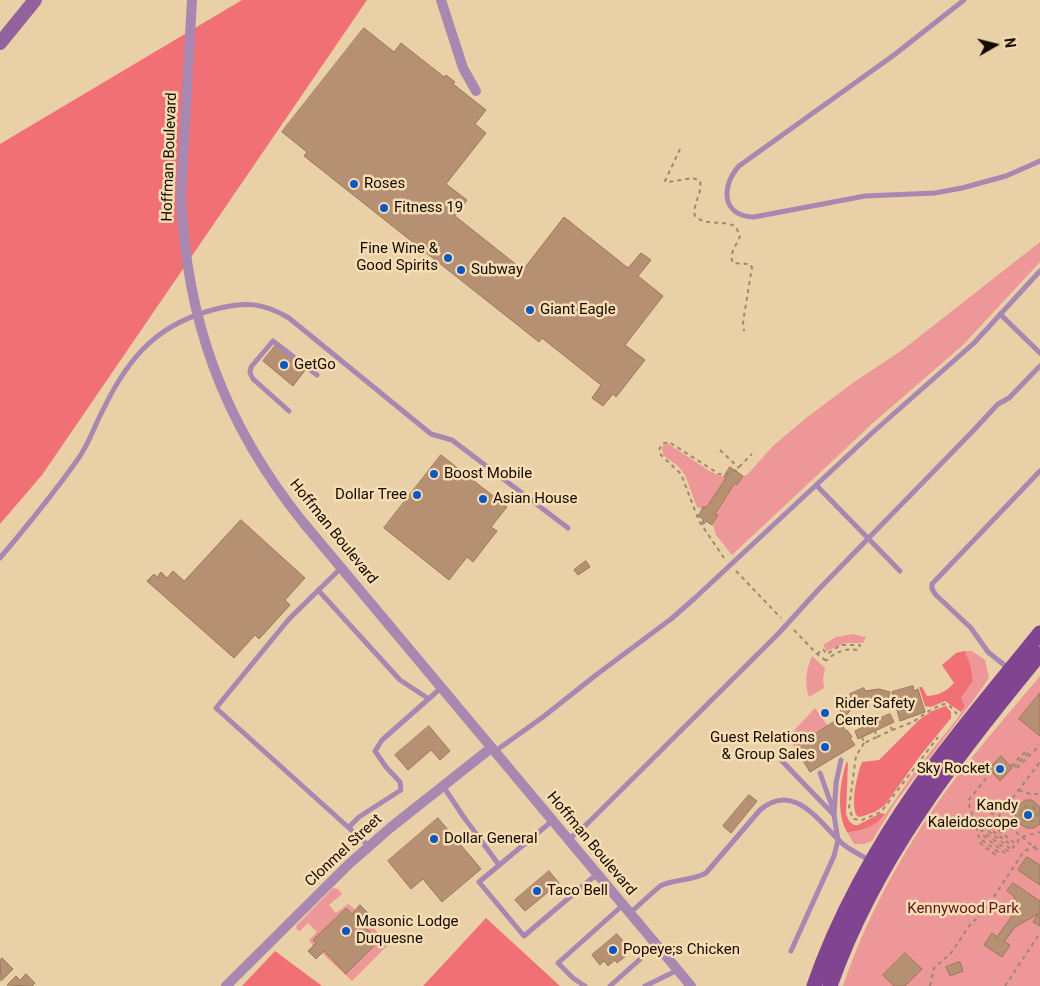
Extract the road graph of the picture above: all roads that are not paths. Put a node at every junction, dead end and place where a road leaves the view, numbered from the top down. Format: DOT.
graph roads {
  1 [pos="35,0"];
  2 [pos="192,0"];
  3 [pos="441,0"];
  4 [pos="964,0"];
  5 [pos="0,43"];
  6 [pos="476,90"];
  7 [pos="1040,161"];
  8 [pos="1040,271"];
  9 [pos="197,314"];
  10 [pos="1000,314"];
  11 [pos="1040,353"];
  12 [pos="1040,366"];
  13 [pos="317,375"];
  14 [pos="289,410"];
  15 [pos="1040,471"];
  16 [pos="816,485"];
  17 [pos="568,528"];
  18 [pos="868,538"];
  19 [pos="0,558"];
  20 [pos="341,567"];
  21 [pos="900,570"];
  22 [pos="318,590"];
  23 [pos="1040,633"];
  24 [pos="1040,654"];
  25 [pos="1016,674"];
  26 [pos="441,688"];
  27 [pos="429,699"];
  28 [pos="492,750"];
  29 [pos="841,760"];
  30 [pos="782,761"];
  31 [pos="820,774"];
  32 [pos="443,785"];
  33 [pos="834,815"];
  34 [pos="552,821"];
  35 [pos="349,827"];
  36 [pos="568,840"];
  37 [pos="838,840"];
  38 [pos="369,846"];
  39 [pos="499,865"];
  40 [pos="878,865"];
  41 [pos="597,874"];
  42 [pos="623,905"];
  43 [pos="630,913"];
  44 [pos="656,945"];
  45 [pos="791,952"];
  46 [pos="678,970"];
  47 [pos="655,981"];
  48 [pos="226,986"];
  49 [pos="585,986"];
  50 [pos="610,986"];
  51 [pos="645,986"];
  52 [pos="659,986"];
  53 [pos="691,986"];
  54 [pos="814,986"];
  55 [pos="830,986"];
  1 -- 5 [label="street"];
  2 -- 9 [label="street, Hoffman Boulevard"];
  3 -- 6 [label="street"];
  4 -- 7 [label="lane"];
  8 -- 10 [label="lane"];
  9 -- 17 [label="lane"];
  9 -- 19 [label="lane"];
  9 -- 20 [label="street, Hoffman Boulevard"];
  10 -- 11 [label="lane"];
  10 -- 16 [label="lane"];
  12 -- 18 [label="lane"];
  13 -- 14 [label="lane"];
  15 -- 25 [label="lane"];
  16 -- 18 [label="lane"];
  16 -- 28 [label="lane"];
  18 -- 21 [label="lane"];
  18 -- 36 [label="lane"];
  20 -- 22 [label="lane"];
  20 -- 26 [label="street, Hoffman Boulevard"];
  22 -- 27 [label="lane"];
  22 -- 35 [label="lane"];
  23 -- 25 [label="main road"];
  24 -- 25 [label="main road"];
  25 -- 40 [label="main road"];
  26 -- 27 [label="lane"];
  26 -- 28 [label="street, Hoffman Boulevard"];
  27 -- 35 [label="lane"];
  28 -- 32 [label="street, Clonmel Street"];
  28 -- 34 [label="street, Hoffman Boulevard"];
  29 -- 33 [label="lane"];
  30 -- 33 [label="lane"];
  31 -- 33 [label="lane"];
  32 -- 38 [label="street, Clonmel Street"];
  32 -- 39 [label="lane"];
  33 -- 37 [label="lane"];
  34 -- 36 [label="street, Hoffman Boulevard"];
  34 -- 39 [label="lane"];
  35 -- 38 [label="lane"];
  36 -- 41 [label="street, Hoffman Boulevard"];
  37 -- 40 [label="lane"];
  37 -- 43 [label="lane"];
  37 -- 45 [label="lane"];
  38 -- 48 [label="street, Clonmel Street"];
  39 -- 41 [label="lane"];
  40 -- 54 [label="main road"];
  40 -- 55 [label="main road"];
  41 -- 42 [label="street, Hoffman Boulevard"];
  42 -- 43 [label="street, Hoffman Boulevard"];
  42 -- 49 [label="lane"];
  43 -- 44 [label="street, Hoffman Boulevard"];
  44 -- 46 [label="street, Hoffman Boulevard"];
  44 -- 50 [label="lane"];
  46 -- 47 [label="lane"];
  46 -- 53 [label="street, Hoffman Boulevard"];
  47 -- 51 [label="lane"];
  47 -- 52 [label="lane"];
}
